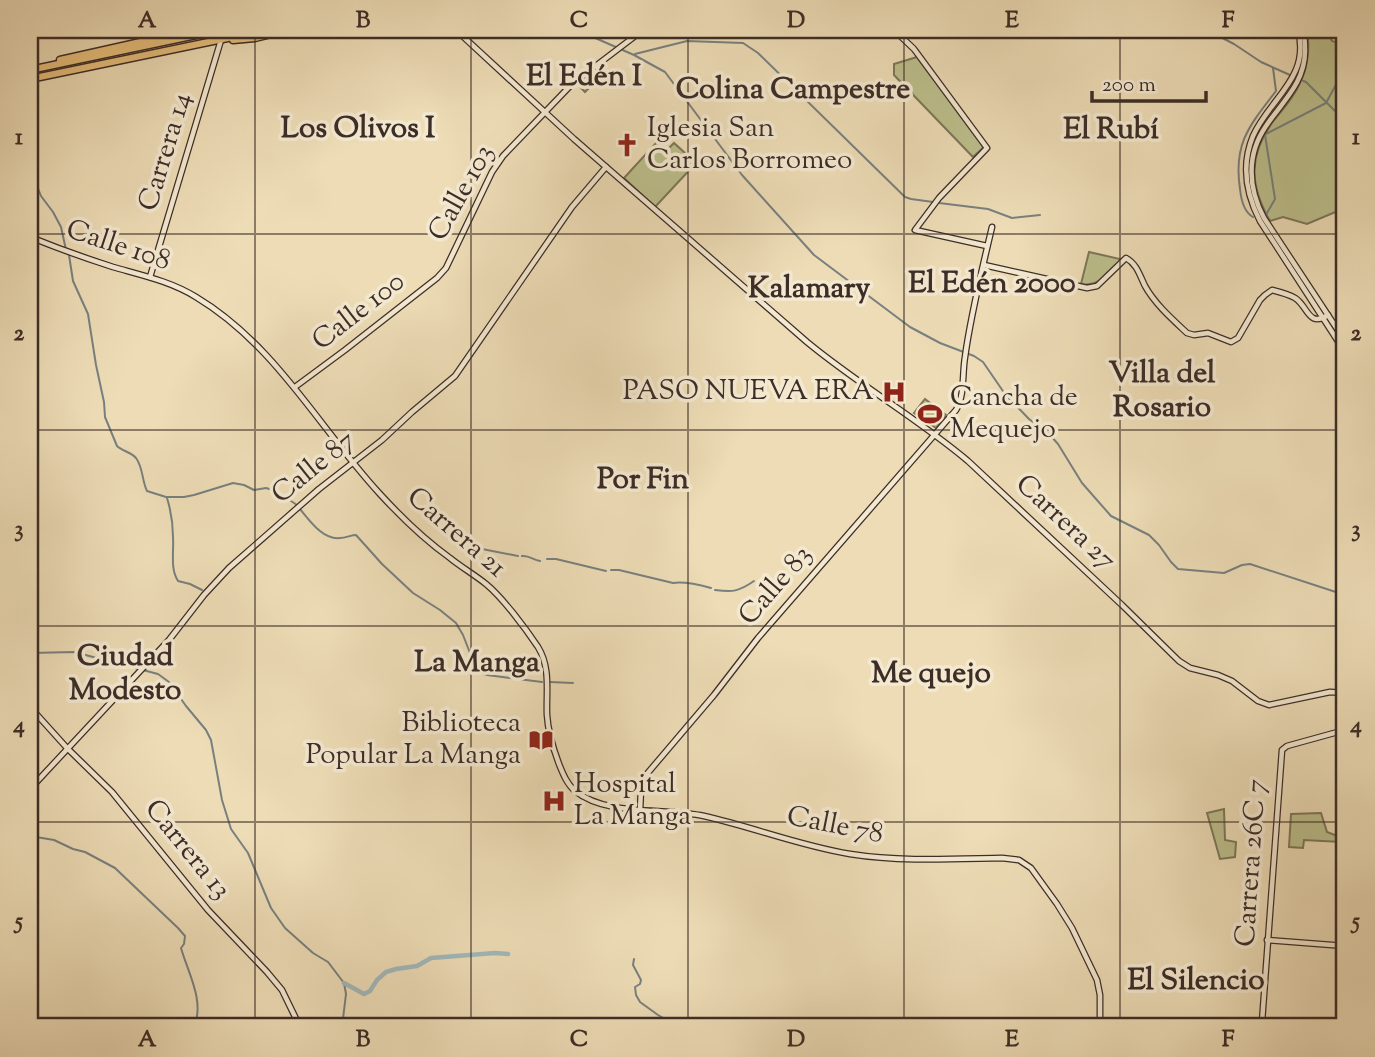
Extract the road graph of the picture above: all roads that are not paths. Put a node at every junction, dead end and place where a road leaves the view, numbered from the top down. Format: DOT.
graph roads {
  1 [pos="194,30"];
  2 [pos="222,30"];
  3 [pos="266,30"];
  4 [pos="288,30"];
  5 [pos="456,30"];
  6 [pos="643,30"];
  7 [pos="894,30"];
  8 [pos="1301,30"];
  9 [pos="220,40"];
  10 [pos="49,66"];
  11 [pos="30,70"];
  12 [pos="30,79"];
  13 [pos="545,112"];
  14 [pos="606,167"];
  15 [pos="992,227"];
  16 [pos="30,237"];
  17 [pos="988,246"];
  18 [pos="984,265"];
  19 [pos="446,268"];
  20 [pos="150,277"];
  21 [pos="193,295"];
  22 [pos="1328,315"];
  23 [pos="1322,318"];
  24 [pos="1345,341"];
  25 [pos="1345,352"];
  26 [pos="295,387"];
  27 [pos="934,434"];
  28 [pos="352,463"];
  29 [pos="1345,693"];
  30 [pos="30,707"];
  31 [pos="1345,730"];
  32 [pos="67,748"];
  33 [pos="30,789"];
  34 [pos="640,811"];
  35 [pos="1267,940"];
  36 [pos="1345,946"];
  37 [pos="300,1027"];
  38 [pos="1100,1027"];
  39 [pos="1271,1027"];
  1 -- 10 [label="highway"];
  2 -- 9 [label="street, Carrera 14"];
  2 -- 10 [label="highway"];
  3 -- 9 [label="highway"];
  4 -- 9 [label="highway"];
  5 -- 13 [label="street, Carrera 27"];
  6 -- 13 [label="street, Calle 103"];
  7 -- 17 [label="street"];
  8 -- 22 [label="street"];
  8 -- 23 [label="street"];
  9 -- 12 [label="highway"];
  9 -- 20 [label="street, Carrera 14"];
  10 -- 11 [label="highway"];
  13 -- 14 [label="street, Carrera 27"];
  13 -- 19 [label="street, Calle 103"];
  14 -- 27 [label="street, Carrera 27"];
  14 -- 28 [label="street, Calle 87"];
  15 -- 17 [label="street"];
  16 -- 20 [label="street, Calle 108"];
  17 -- 18 [label="street"];
  18 -- 23 [label="street"];
  18 -- 27 [label="street, Calle 83"];
  19 -- 26 [label="street, Calle 100"];
  20 -- 21 [label="street, Calle 108"];
  21 -- 26 [label="street, Carrera 21"];
  22 -- 23 [label="street"];
  22 -- 24 [label="street"];
  23 -- 25 [label="street"];
  26 -- 28 [label="street, Carrera 21"];
  27 -- 29 [label="street, Carrera 27"];
  27 -- 34 [label="street, Calle 83"];
  28 -- 32 [label="street, Calle 87"];
  28 -- 34 [label="street, Carrera 21"];
  30 -- 32 [label="street, Carrera 13"];
  31 -- 35 [label="street, Carrera 26C 7"];
  32 -- 33 [label="street, Calle 87"];
  32 -- 37 [label="street, Carrera 13"];
  34 -- 38 [label="street, Calle 78"];
  35 -- 36 [label="street"];
  35 -- 39 [label="street, Carrera 26C 7"];
}
